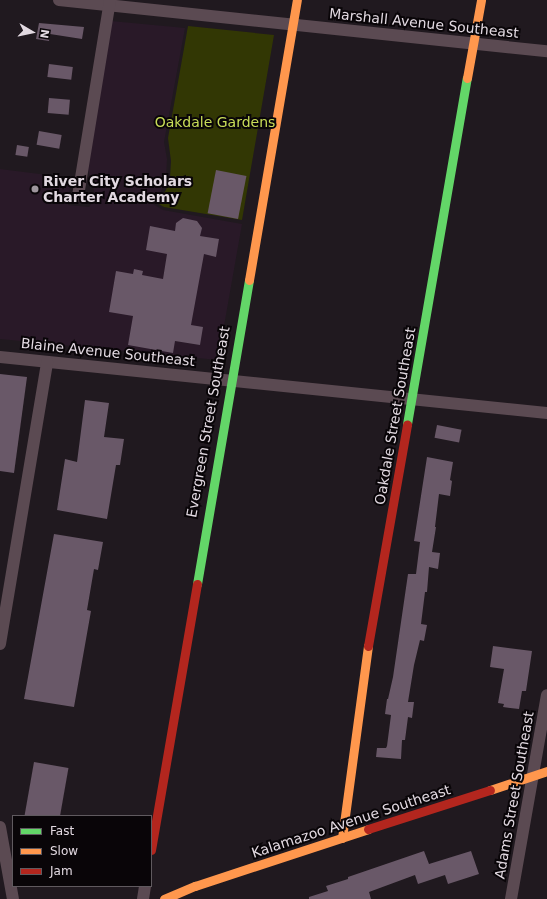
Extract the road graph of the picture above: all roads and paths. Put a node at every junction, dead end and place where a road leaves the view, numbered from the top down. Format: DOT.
graph roads {
  1 [pos="58,0"];
  2 [pos="297,0"];
  3 [pos="482,0"];
  4 [pos="110,3"];
  5 [pos="293,24"];
  6 [pos="474,43"];
  7 [pos="547,51"];
  8 [pos="78,196"];
  9 [pos="0,357"];
  10 [pos="47,362"];
  11 [pos="231,380"];
  12 [pos="412,398"];
  13 [pos="547,413"];
  14 [pos="0,644"];
  15 [pos="547,695"];
  16 [pos="547,771"];
  17 [pos="533,776"];
  18 [pos="0,827"];
  19 [pos="342,838"];
  20 [pos="152,844"];
  21 [pos="145,887"];
  22 [pos="13,899"];
  23 [pos="143,899"];
  24 [pos="164,899"];
  25 [pos="511,899"];
  1 -- 4 [label="street, Marshall Avenue Southeast"];
  2 -- 5 [label="street, Evergreen Street Southeast"];
  3 -- 6 [label="street, Oakdale Street Southeast"];
  4 -- 5 [label="street, Marshall Avenue Southeast"];
  4 -- 8 [label="street"];
  5 -- 6 [label="street, Marshall Avenue Southeast"];
  5 -- 11 [label="street, Evergreen Street Southeast"];
  6 -- 7 [label="street, Marshall Avenue Southeast"];
  6 -- 12 [label="street, Oakdale Street Southeast"];
  9 -- 10 [label="street, Blaine Avenue Southeast"];
  10 -- 11 [label="street, Blaine Avenue Southeast"];
  10 -- 14 [label="street"];
  11 -- 12 [label="street, Blaine Avenue Southeast"];
  11 -- 20 [label="street, Evergreen Street Southeast"];
  12 -- 13 [label="street, Blaine Avenue Southeast"];
  12 -- 19 [label="street, Oakdale Street Southeast"];
  15 -- 17 [label="street, Adams Street Southeast"];
  16 -- 17 [label="street, Kalamazoo Avenue Southeast"];
  17 -- 19 [label="street, Kalamazoo Avenue Southeast"];
  17 -- 25 [label="street, Adams Street Southeast"];
  18 -- 22 [label="street"];
  19 -- 24 [label="street, Kalamazoo Avenue Southeast"];
  21 -- 23 [label="street"];
}
